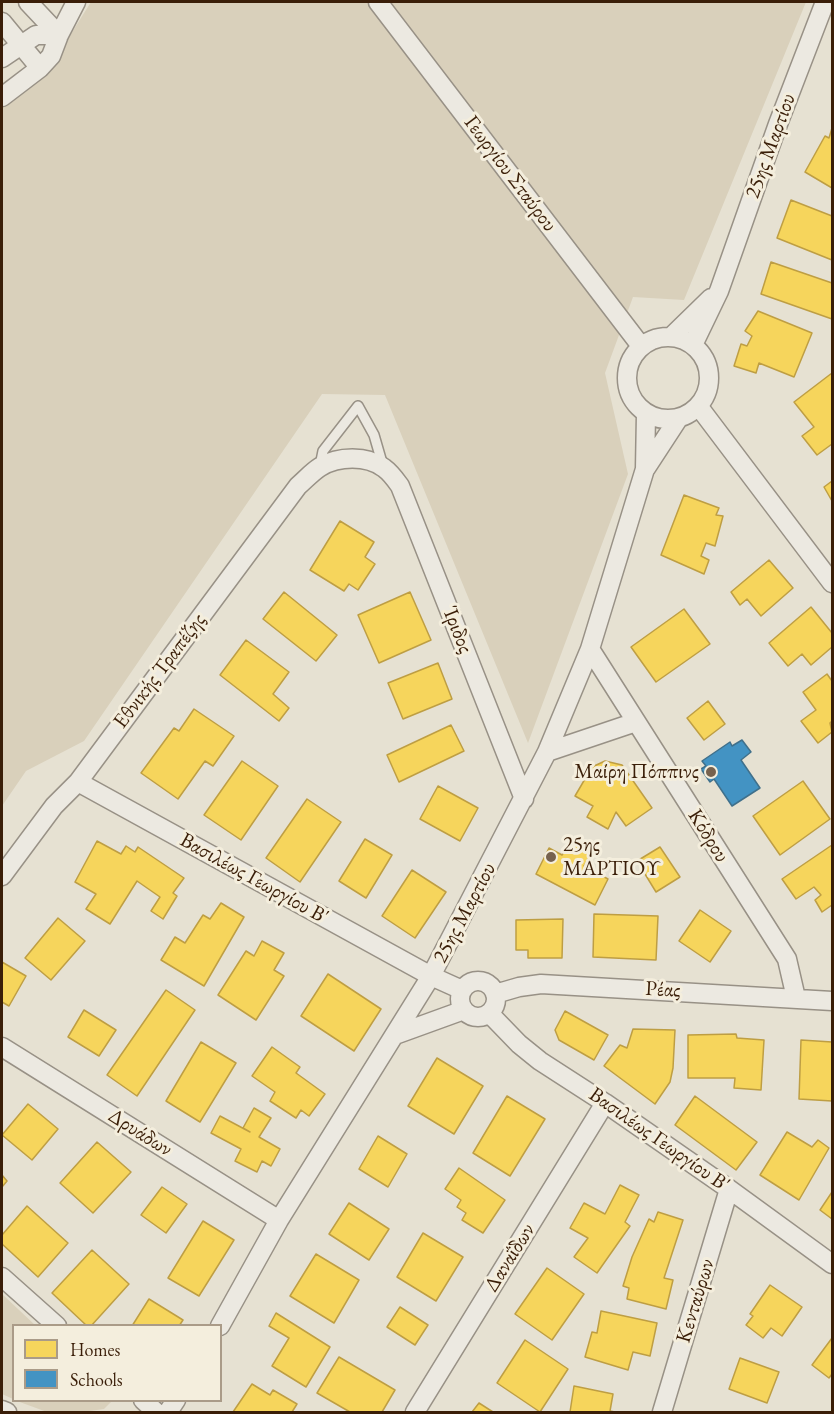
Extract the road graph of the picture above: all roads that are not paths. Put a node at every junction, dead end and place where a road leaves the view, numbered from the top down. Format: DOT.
graph roads {
  1 [pos="28,2"];
  2 [pos="76,2"];
  3 [pos="378,2"];
  4 [pos="825,2"];
  5 [pos="2,22"];
  6 [pos="59,35"];
  7 [pos="21,44"];
  8 [pos="2,58"];
  9 [pos="40,68"];
  10 [pos="2,97"];
  11 [pos="719,291"];
  12 [pos="671,337"];
  13 [pos="693,345"];
  14 [pos="642,346"];
  15 [pos="699,407"];
  16 [pos="646,414"];
  17 [pos="678,419"];
  18 [pos="383,466"];
  19 [pos="320,467"];
  20 [pos="645,469"];
  21 [pos="832,583"];
  22 [pos="590,649"];
  23 [pos="636,722"];
  24 [pos="547,752"];
  25 [pos="78,782"];
  26 [pos="524,799"];
  27 [pos="2,876"];
  28 [pos="431,976"];
  29 [pos="462,990"];
  30 [pos="495,994"];
  31 [pos="796,998"];
  32 [pos="832,1001"];
  33 [pos="464,1010"];
  34 [pos="489,1013"];
  35 [pos="395,1035"];
  36 [pos="2,1047"];
  37 [pos="605,1103"];
  38 [pos="729,1189"];
  39 [pos="279,1220"];
  40 [pos="832,1264"];
  41 [pos="2,1277"];
  42 [pos="55,1324"];
  43 [pos="221,1324"];
  44 [pos="143,1402"];
  45 [pos="2,1410"];
  46 [pos="7,1413"];
  47 [pos="156,1413"];
  48 [pos="415,1413"];
  49 [pos="662,1413"];
  1 -- 6 [label="street"];
  2 -- 6 [label="street"];
  3 -- 14 [label="street, Γεωργίου Σταύρου"];
  4 -- 11 [label="street, 25ης Μαρτίου"];
  5 -- 7 [label="street"];
  6 -- 7 [label="street"];
  6 -- 9 [label="street"];
  7 -- 8 [label="street"];
  7 -- 9 [label="street"];
  9 -- 10 [label="street"];
  11 -- 12 [label="street, 25ης Μαρτίου"];
  11 -- 13 [label="street, 25ης Μαρτίου"];
  12 -- 13 [label="street"];
  12 -- 14 [label="street"];
  13 -- 15 [label="street"];
  14 -- 16 [label="street"];
  15 -- 17 [label="street"];
  15 -- 21 [label="street"];
  16 -- 17 [label="street"];
  16 -- 20 [label="street, 25ης Μαρτίου"];
  17 -- 20 [label="street, 25ης Μαρτίου"];
  18 -- 19 [label="street, Εθνικής Τραπέζης"];
  18 -- 19 [label="lane, Εθνικής Τραπέζης"];
  18 -- 26 [label="street, Ίριδος"];
  19 -- 25 [label="street, Εθνικής Τραπέζης"];
  20 -- 22 [label="street, 25ης Μαρτίου"];
  22 -- 23 [label="street, Κόδρου"];
  22 -- 24 [label="street, 25ης Μαρτίου"];
  23 -- 24 [label="street"];
  23 -- 31 [label="street, Κόδρου"];
  24 -- 26 [label="street, 25ης Μαρτίου"];
  25 -- 27 [label="street, Εθνικής Τραπέζης"];
  25 -- 28 [label="street, Βασιλέως Γεωργίου Β'"];
  26 -- 28 [label="street, 25ης Μαρτίου"];
  28 -- 29 [label="street, Βασιλέως Γεωργίου Β'"];
  28 -- 35 [label="street, 25ης Μαρτίου"];
  29 -- 30 [label="street"];
  29 -- 33 [label="street"];
  30 -- 31 [label="street, Ρέας"];
  30 -- 34 [label="street"];
  31 -- 32 [label="street, Ρέας"];
  33 -- 34 [label="street"];
  33 -- 35 [label="street"];
  34 -- 37 [label="street, Βασιλέως Γεωργίου Β'"];
  35 -- 39 [label="street, 25ης Μαρτίου"];
  36 -- 39 [label="street, Δρυάδων"];
  37 -- 38 [label="street, Βασιλέως Γεωργίου Β'"];
  37 -- 48 [label="street, Δαναΐδων"];
  38 -- 40 [label="street, Βασιλέως Γεωργίου Β'"];
  38 -- 49 [label="street, Κενταύρων"];
  39 -- 43 [label="street, 25ης Μαρτίου"];
  41 -- 42 [label="street"];
  44 -- 47 [label="street"];
  45 -- 46 [label="street"];
}
